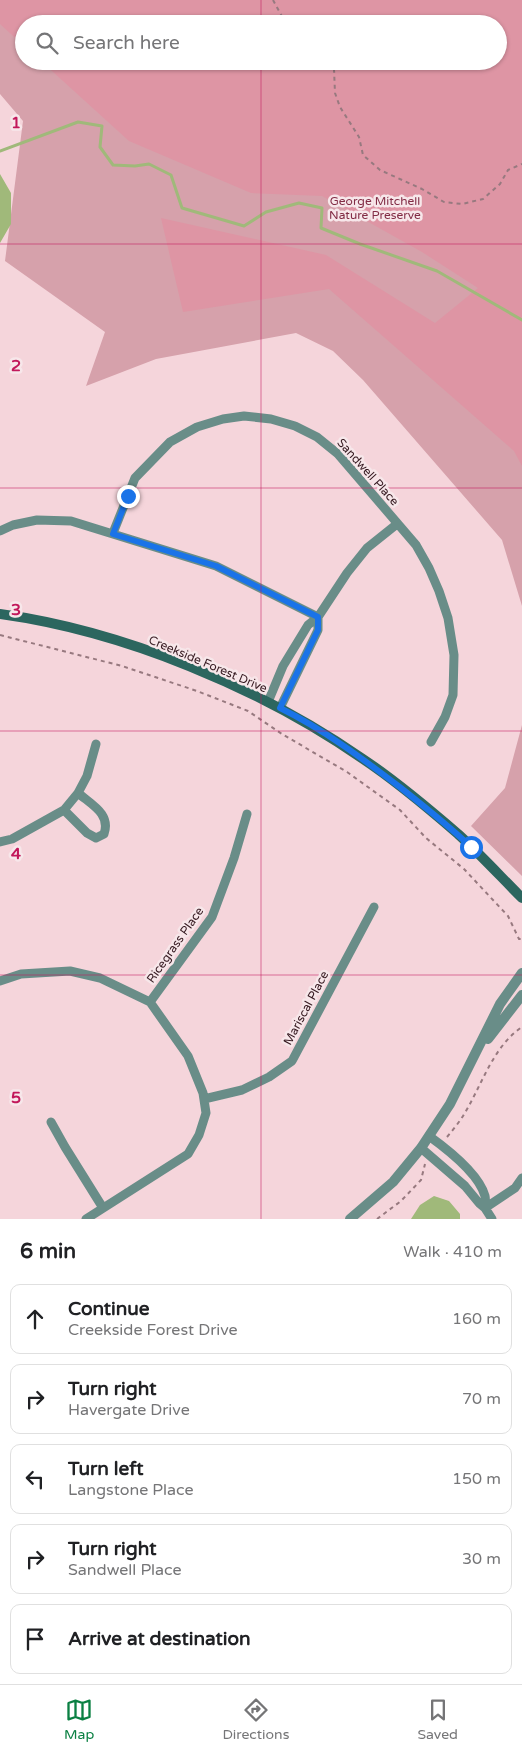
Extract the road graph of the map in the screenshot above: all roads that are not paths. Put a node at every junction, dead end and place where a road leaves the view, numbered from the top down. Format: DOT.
graph roads {
  1 [pos="397,524"];
  2 [pos="0,531"];
  3 [pos="113,534"];
  4 [pos="0,614"];
  5 [pos="318,617"];
  6 [pos="268,702"];
  7 [pos="280,708"];
  8 [pos="431,742"];
  9 [pos="96,744"];
  10 [pos="78,793"];
  11 [pos="64,810"];
  12 [pos="247,814"];
  13 [pos="0,842"];
  14 [pos="522,898"];
  15 [pos="374,907"];
  16 [pos="522,973"];
  17 [pos="0,981"];
  18 [pos="522,995"];
  19 [pos="150,1002"];
  20 [pos="473,1057"];
  21 [pos="204,1098"];
  22 [pos="51,1122"];
  23 [pos="429,1136"];
  24 [pos="421,1148"];
  25 [pos="522,1178"];
  26 [pos="103,1208"];
  27 [pos="485,1208"];
  28 [pos="86,1219"];
  29 [pos="350,1219"];
  30 [pos="492,1219"];
  1 -- 3 [label="street, Sandwell Place"];
  1 -- 5 [label="street"];
  1 -- 8 [label="street, Sandwell Place"];
  2 -- 3 [label="street"];
  3 -- 5 [label="street"];
  4 -- 6 [label="main road, Creekside Forest Drive"];
  5 -- 6 [label="street"];
  5 -- 7 [label="street"];
  6 -- 7 [label="main road, Creekside Forest Drive"];
  7 -- 14 [label="main road, Creekside Forest Drive"];
  9 -- 10 [label="street"];
  10 -- 11 [label="street"];
  10 -- 11 [label="street"];
  11 -- 13 [label="street"];
  12 -- 19 [label="street, Ricegrass Place"];
  15 -- 21 [label="street, Mariscal Place"];
  16 -- 20 [label="street"];
  17 -- 19 [label="street"];
  18 -- 20 [label="street"];
  19 -- 21 [label="street"];
  20 -- 23 [label="street"];
  21 -- 26 [label="street"];
  22 -- 26 [label="street"];
  23 -- 24 [label="street"];
  23 -- 27 [label="street"];
  24 -- 27 [label="street"];
  24 -- 29 [label="street"];
  25 -- 27 [label="street"];
  26 -- 28 [label="street"];
  27 -- 30 [label="street"];
}
